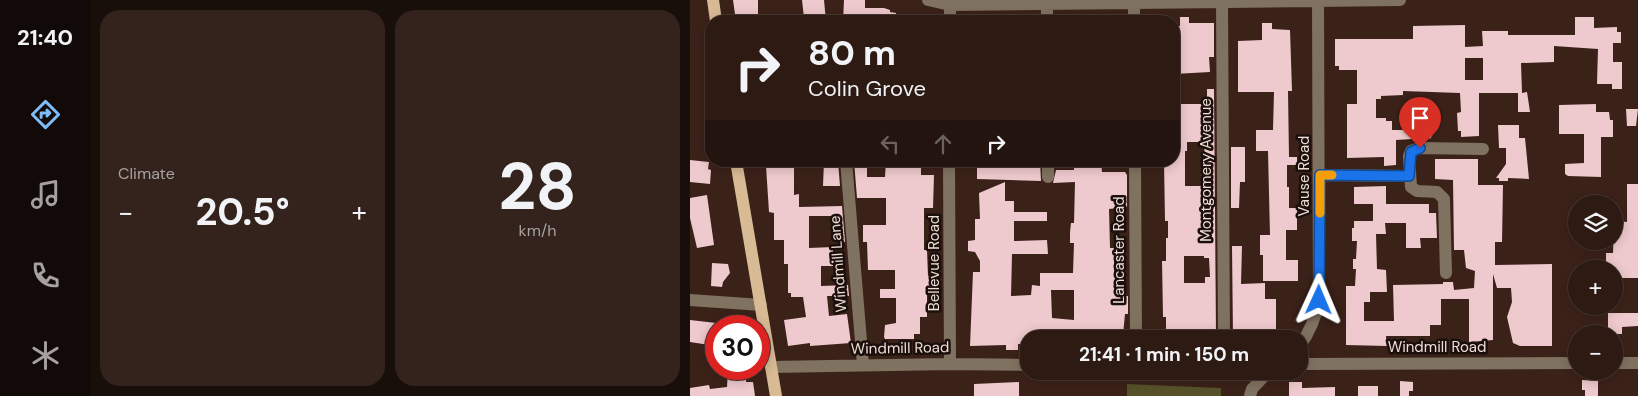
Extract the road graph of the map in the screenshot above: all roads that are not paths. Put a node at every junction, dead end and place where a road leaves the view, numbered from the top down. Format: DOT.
graph roads {
  1 [pos="712,0"];
  2 [pos="928,0"];
  3 [pos="1318,0"];
  4 [pos="1400,0"];
  5 [pos="1222,1"];
  6 [pos="950,2"];
  7 [pos="1047,2"];
  8 [pos="1134,2"];
  9 [pos="715,15"];
  10 [pos="950,15"];
  11 [pos="1047,15"];
  12 [pos="1134,15"];
  13 [pos="1483,149"];
  14 [pos="737,167"];
  15 [pos="846,167"];
  16 [pos="949,167"];
  17 [pos="1048,167"];
  18 [pos="1135,167"];
  19 [pos="1320,175"];
  20 [pos="1409,176"];
  21 [pos="1048,177"];
  22 [pos="1446,273"];
  23 [pos="690,300"];
  24 [pos="761,305"];
  25 [pos="1136,330"];
  26 [pos="1224,330"];
  27 [pos="1308,334"];
  28 [pos="1638,362"];
  29 [pos="1568,363"];
  30 [pos="1623,363"];
  31 [pos="950,364"];
  32 [pos="1308,364"];
  33 [pos="862,365"];
  34 [pos="1020,365"];
  35 [pos="771,367"];
  36 [pos="1261,380"];
  37 [pos="776,396"];
  38 [pos="1250,396"];
  1 -- 9 [label="main road"];
  2 -- 6 [label="street"];
  3 -- 4 [label="street"];
  3 -- 5 [label="street"];
  3 -- 19 [label="street, Vause Road"];
  5 -- 8 [label="street"];
  5 -- 26 [label="street, Montgomery Avenue"];
  6 -- 7 [label="street"];
  6 -- 10 [label="street"];
  7 -- 8 [label="street"];
  7 -- 11 [label="street"];
  8 -- 12 [label="street"];
  13 -- 20 [label="street"];
  14 -- 24 [label="main road"];
  15 -- 33 [label="street, Windmill Lane"];
  16 -- 31 [label="street, Bellevue Road"];
  17 -- 21 [label="street"];
  18 -- 25 [label="street, Lancaster Road"];
  19 -- 20 [label="street"];
  19 -- 27 [label="street, Vause Road"];
  20 -- 22 [label="street"];
  23 -- 24 [label="street"];
  24 -- 35 [label="main road"];
  28 -- 30 [label="street"];
  29 -- 32 [label="street, Windmill Road"];
  31 -- 33 [label="street, Windmill Road"];
  31 -- 34 [label="street, Windmill Road"];
  33 -- 35 [label="street, Windmill Road"];
  35 -- 37 [label="main road"];
  36 -- 38 [label="street"];
}
